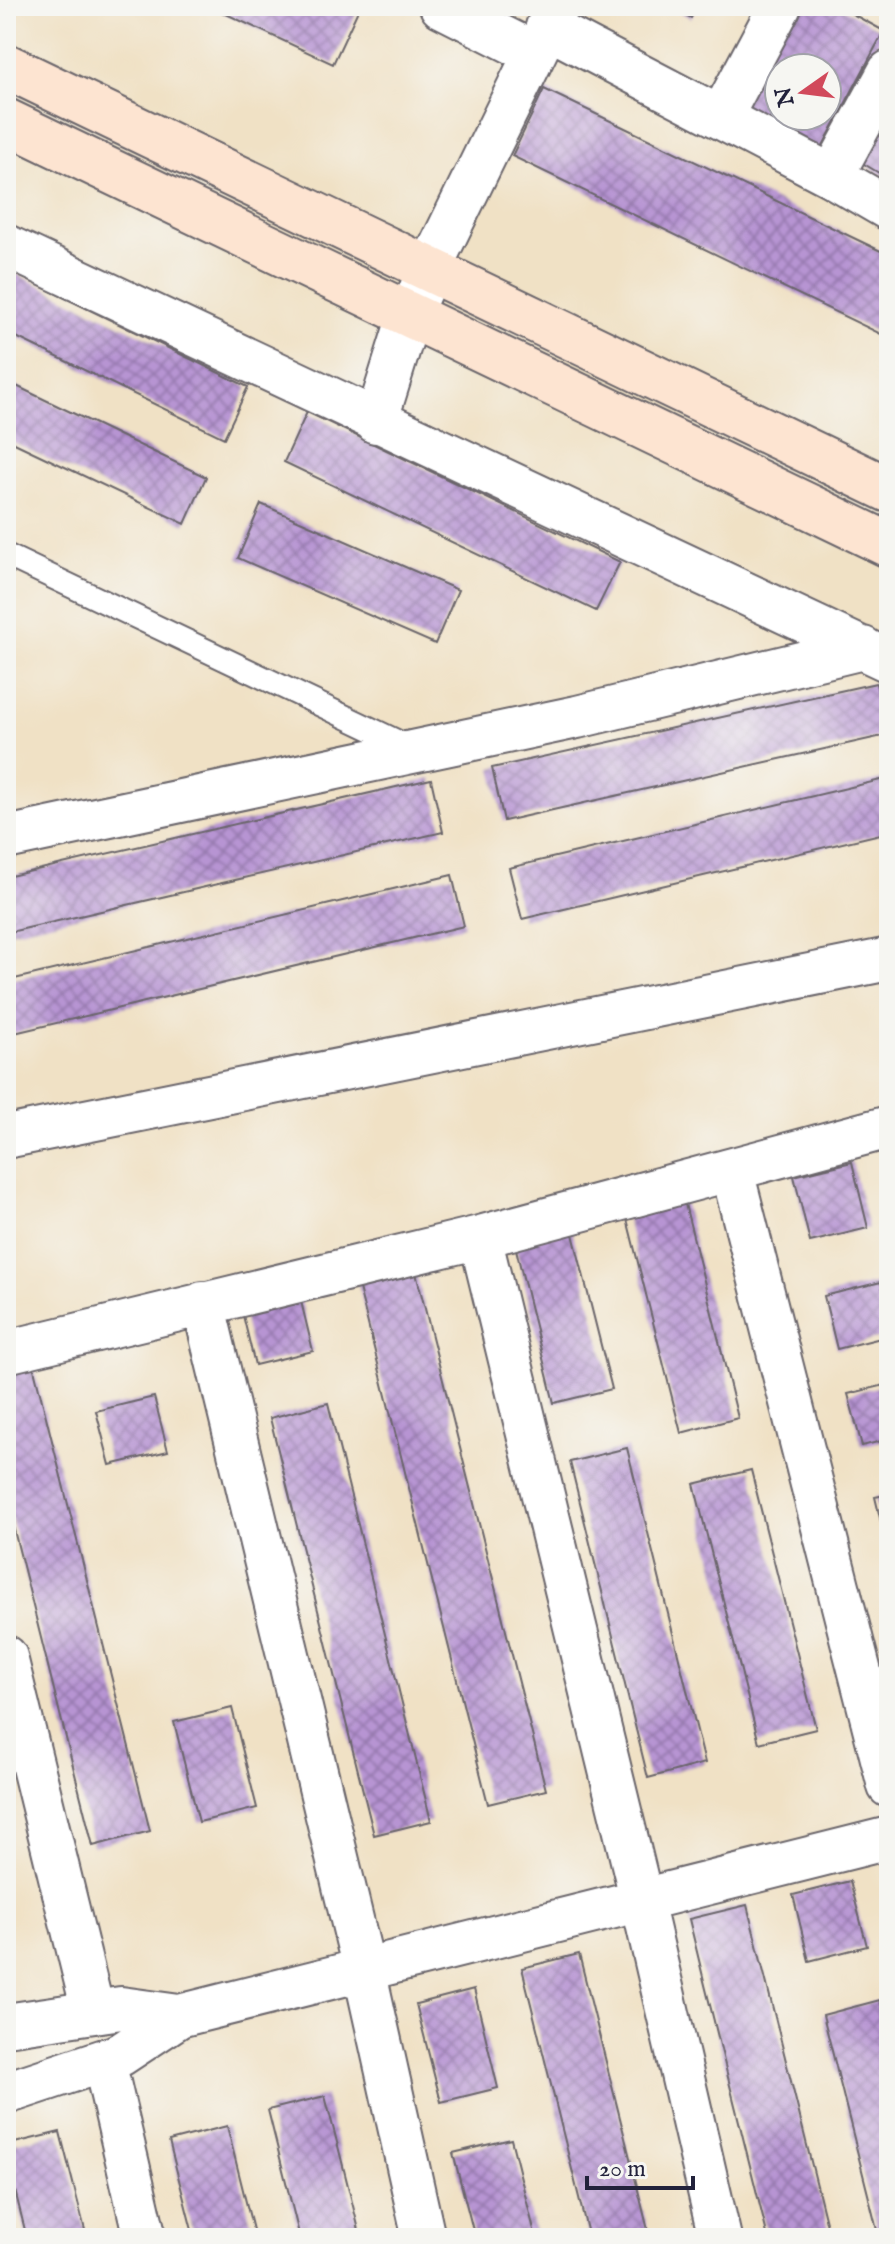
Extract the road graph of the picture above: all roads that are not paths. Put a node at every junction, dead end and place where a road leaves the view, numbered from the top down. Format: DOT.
graph roads {
  1 [pos="441,6"];
  2 [pos="780,6"];
  3 [pos="546,29"];
  4 [pos="6,66"];
  5 [pos="889,72"];
  6 [pos="721,117"];
  7 [pos="6,121"];
  8 [pos="832,176"];
  9 [pos="889,209"];
  10 [pos="6,246"];
  11 [pos="429,270"];
  12 [pos="409,316"];
  13 [pos="376,422"];
  14 [pos="889,490"];
  15 [pos="889,545"];
  16 [pos="6,555"];
  17 [pos="876,655"];
  18 [pos="415,750"];
  19 [pos="6,838"];
  20 [pos="889,959"];
  21 [pos="889,1127"];
  22 [pos="6,1137"];
  23 [pos="732,1171"];
  24 [pos="480,1237"];
  25 [pos="203,1303"];
  26 [pos="6,1352"];
  27 [pos="6,1657"];
  28 [pos="889,1786"];
  29 [pos="889,1838"];
  30 [pos="642,1901"];
  31 [pos="364,1969"];
  32 [pos="93,2011"];
  33 [pos="179,2016"];
  34 [pos="6,2025"];
  35 [pos="104,2061"];
  36 [pos="6,2093"];
  37 [pos="145,2238"];
  38 [pos="424,2238"];
  39 [pos="720,2238"];
  1 -- 3 [label="street"];
  2 -- 6 [label="street"];
  3 -- 6 [label="street"];
  3 -- 11 [label="street"];
  4 -- 11 [label="main road"];
  5 -- 8 [label="street"];
  6 -- 8 [label="street"];
  7 -- 12 [label="main road"];
  8 -- 9 [label="street"];
  10 -- 13 [label="street"];
  11 -- 12 [label="street"];
  11 -- 14 [label="main road"];
  12 -- 13 [label="street"];
  12 -- 15 [label="main road"];
  13 -- 17 [label="street"];
  16 -- 18 [label="lane"];
  17 -- 18 [label="street"];
  18 -- 19 [label="street"];
  20 -- 22 [label="street"];
  21 -- 23 [label="street"];
  23 -- 24 [label="street"];
  23 -- 28 [label="street"];
  24 -- 25 [label="street"];
  24 -- 30 [label="street"];
  25 -- 26 [label="street"];
  25 -- 31 [label="street"];
  27 -- 32 [label="street"];
  29 -- 30 [label="street"];
  30 -- 31 [label="street"];
  30 -- 39 [label="street"];
  31 -- 33 [label="street"];
  31 -- 38 [label="street"];
  32 -- 33 [label="street"];
  32 -- 34 [label="street"];
  33 -- 35 [label="street"];
  35 -- 36 [label="street"];
  35 -- 37 [label="street"];
}
